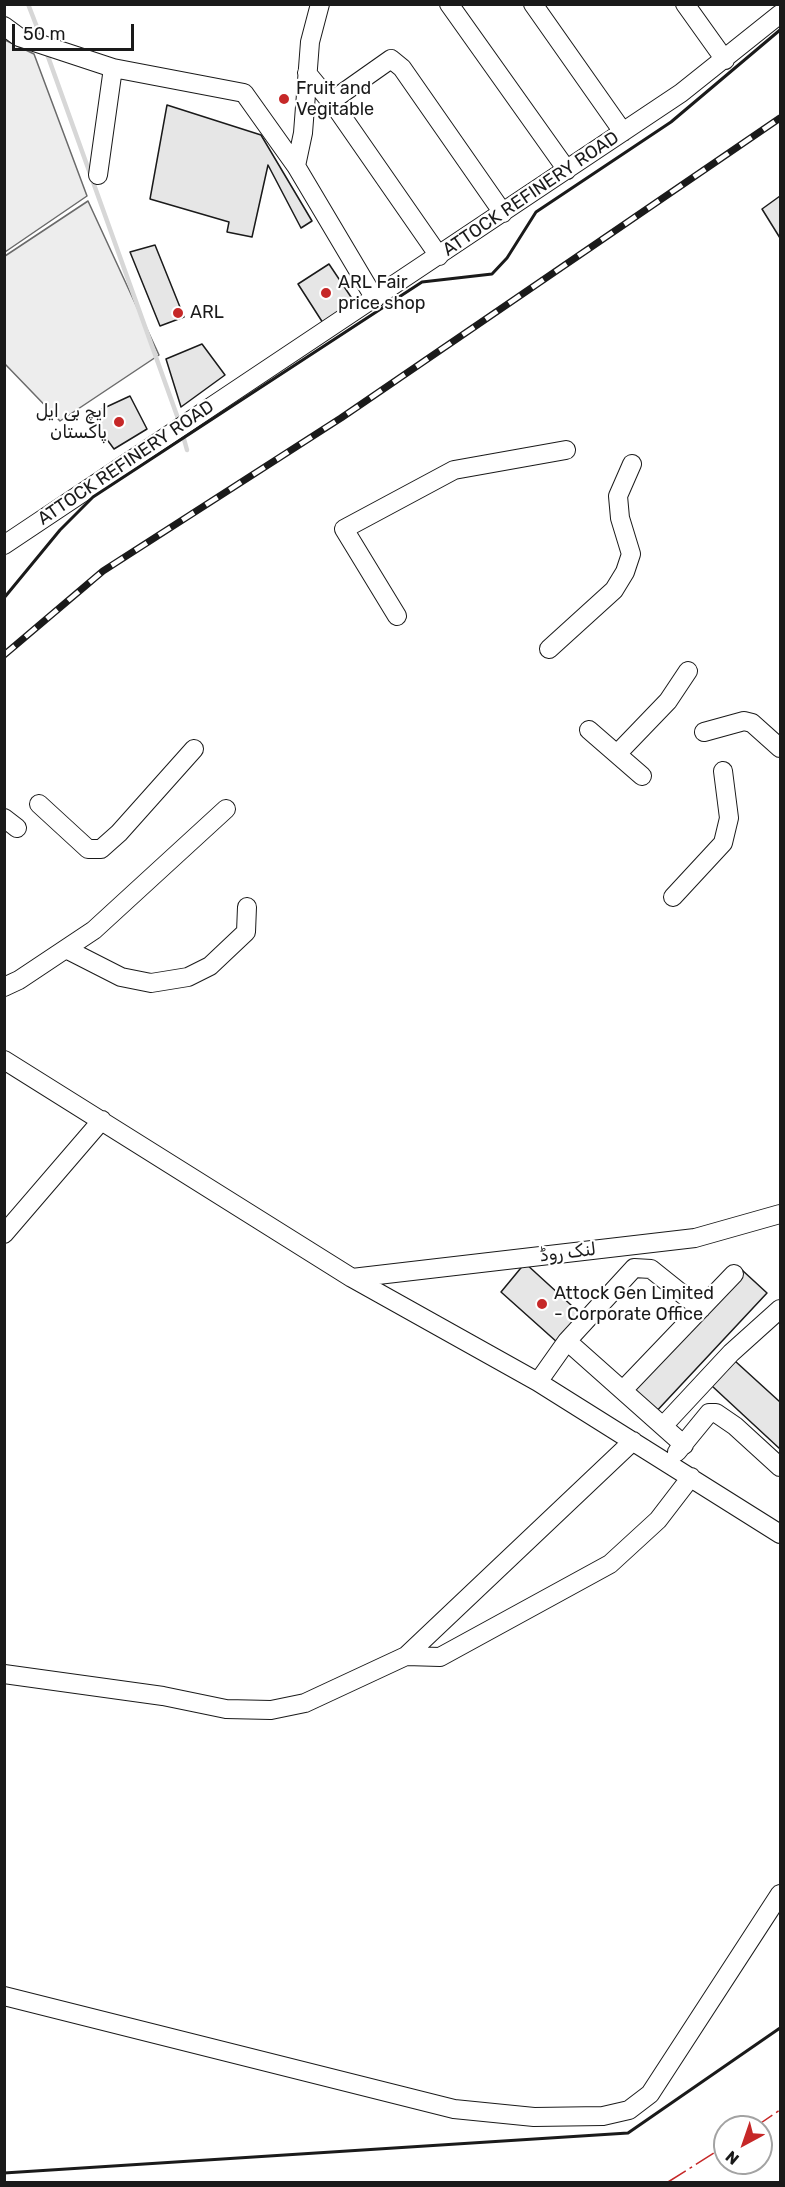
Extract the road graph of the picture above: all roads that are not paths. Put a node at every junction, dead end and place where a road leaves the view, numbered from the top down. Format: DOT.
graph roads {
  1 [pos="320,4"];
  2 [pos="449,4"];
  3 [pos="533,4"];
  4 [pos="685,4"];
  5 [pos="780,15"];
  6 [pos="4,26"];
  7 [pos="725,60"];
  8 [pos="113,68"];
  9 [pos="308,74"];
  10 [pos="330,102"];
  11 [pos="623,132"];
  12 [pos="296,166"];
  13 [pos="567,170"];
  14 [pos="98,175"];
  15 [pos="503,213"];
  16 [pos="439,256"];
  17 [pos="375,299"];
  18 [pos="566,450"];
  19 [pos="632,464"];
  20 [pos="4,545"];
  21 [pos="397,616"];
  22 [pos="549,650"];
  23 [pos="688,671"];
  24 [pos="589,730"];
  25 [pos="704,732"];
  26 [pos="780,748"];
  27 [pos="194,749"];
  28 [pos="617,754"];
  29 [pos="723,771"];
  30 [pos="642,776"];
  31 [pos="39,804"];
  32 [pos="226,809"];
  33 [pos="673,897"];
  34 [pos="247,907"];
  35 [pos="66,949"];
  36 [pos="4,987"];
  37 [pos="4,1060"];
  38 [pos="102,1120"];
  39 [pos="780,1214"];
  40 [pos="4,1234"];
  41 [pos="734,1274"];
  42 [pos="352,1278"];
  43 [pos="701,1309"];
  44 [pos="780,1309"];
  45 [pos="567,1341"];
  46 [pos="538,1382"];
  47 [pos="623,1390"];
  48 [pos="663,1426"];
  49 [pos="633,1441"];
  50 [pos="684,1444"];
  51 [pos="669,1463"];
  52 [pos="780,1467"];
  53 [pos="691,1477"];
  54 [pos="780,1534"];
  55 [pos="405,1656"];
  56 [pos="4,1674"];
  57 [pos="780,1894"];
  58 [pos="4,1996"];
  1 -- 9 [label="street"];
  2 -- 13 [label="street"];
  3 -- 11 [label="street"];
  4 -- 7 [label="street"];
  5 -- 7 [label="street, ATTOCK REFINERY ROAD"];
  6 -- 8 [label="street"];
  7 -- 11 [label="street, ATTOCK REFINERY ROAD"];
  8 -- 12 [label="street"];
  8 -- 14 [label="street"];
  9 -- 10 [label="street"];
  9 -- 12 [label="street"];
  10 -- 15 [label="street"];
  10 -- 16 [label="street"];
  11 -- 13 [label="street, ATTOCK REFINERY ROAD"];
  12 -- 17 [label="street"];
  13 -- 15 [label="street, ATTOCK REFINERY ROAD"];
  15 -- 16 [label="street, ATTOCK REFINERY ROAD"];
  16 -- 17 [label="street, ATTOCK REFINERY ROAD"];
  17 -- 20 [label="street, ATTOCK REFINERY ROAD"];
  18 -- 21 [label="street"];
  19 -- 22 [label="street"];
  23 -- 28 [label="street"];
  24 -- 28 [label="street"];
  25 -- 26 [label="street"];
  27 -- 31 [label="street"];
  28 -- 30 [label="street"];
  29 -- 33 [label="street"];
  32 -- 35 [label="street"];
  34 -- 35 [label="street"];
  35 -- 36 [label="street"];
  37 -- 38 [label="street"];
  38 -- 40 [label="street"];
  38 -- 42 [label="street"];
  39 -- 42 [label="street, لنک روڈ"];
  41 -- 43 [label="street"];
  42 -- 46 [label="street"];
  43 -- 45 [label="street"];
  43 -- 47 [label="street"];
  44 -- 48 [label="street"];
  45 -- 46 [label="street"];
  45 -- 47 [label="street"];
  46 -- 49 [label="street"];
  47 -- 48 [label="street"];
  48 -- 50 [label="street"];
  49 -- 51 [label="street"];
  49 -- 55 [label="street"];
  50 -- 51 [label="street"];
  50 -- 52 [label="street"];
  51 -- 53 [label="street"];
  53 -- 54 [label="street"];
  53 -- 55 [label="street"];
  55 -- 56 [label="street"];
  57 -- 58 [label="street"];
}
